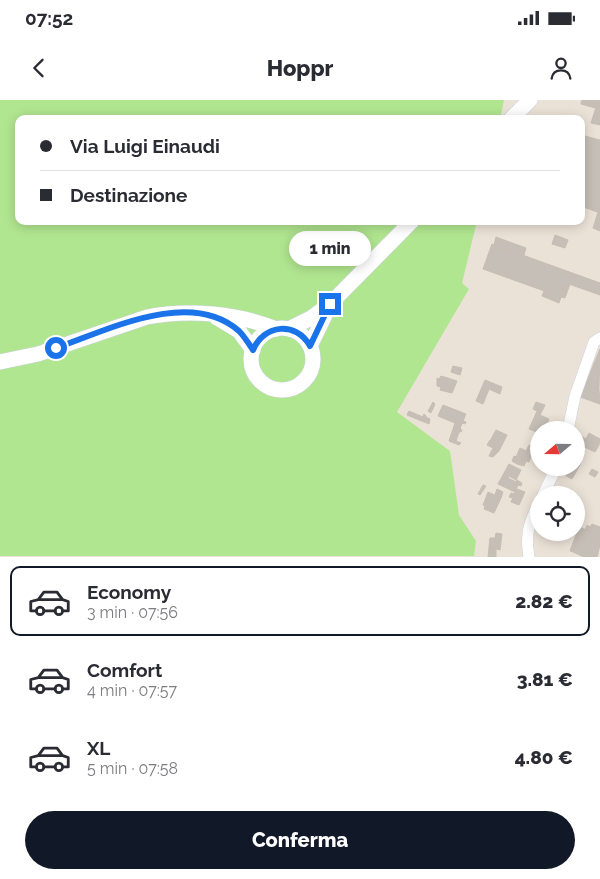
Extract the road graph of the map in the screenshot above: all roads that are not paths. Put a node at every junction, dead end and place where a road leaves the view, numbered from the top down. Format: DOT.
graph roads {
  1 [pos="530,100"];
  2 [pos="515,115"];
  3 [pos="408,225"];
  4 [pos="330,304"];
  5 [pos="212,315"];
  6 [pos="283,329"];
  7 [pos="600,338"];
  8 [pos="310,346"];
  9 [pos="253,350"];
  10 [pos="0,362"];
  11 [pos="570,421"];
  12 [pos="530,523"];
  13 [pos="529,556"];
  1 -- 2 [label="street"];
  3 -- 4 [label="street"];
  4 -- 6 [label="street"];
  4 -- 8 [label="street"];
  5 -- 6 [label="street"];
  5 -- 9 [label="street"];
  5 -- 10 [label="street"];
  6 -- 8 [label="street"];
  6 -- 9 [label="street"];
  7 -- 11 [label="street"];
  8 -- 9 [label="street"];
  12 -- 13 [label="street"];
}
